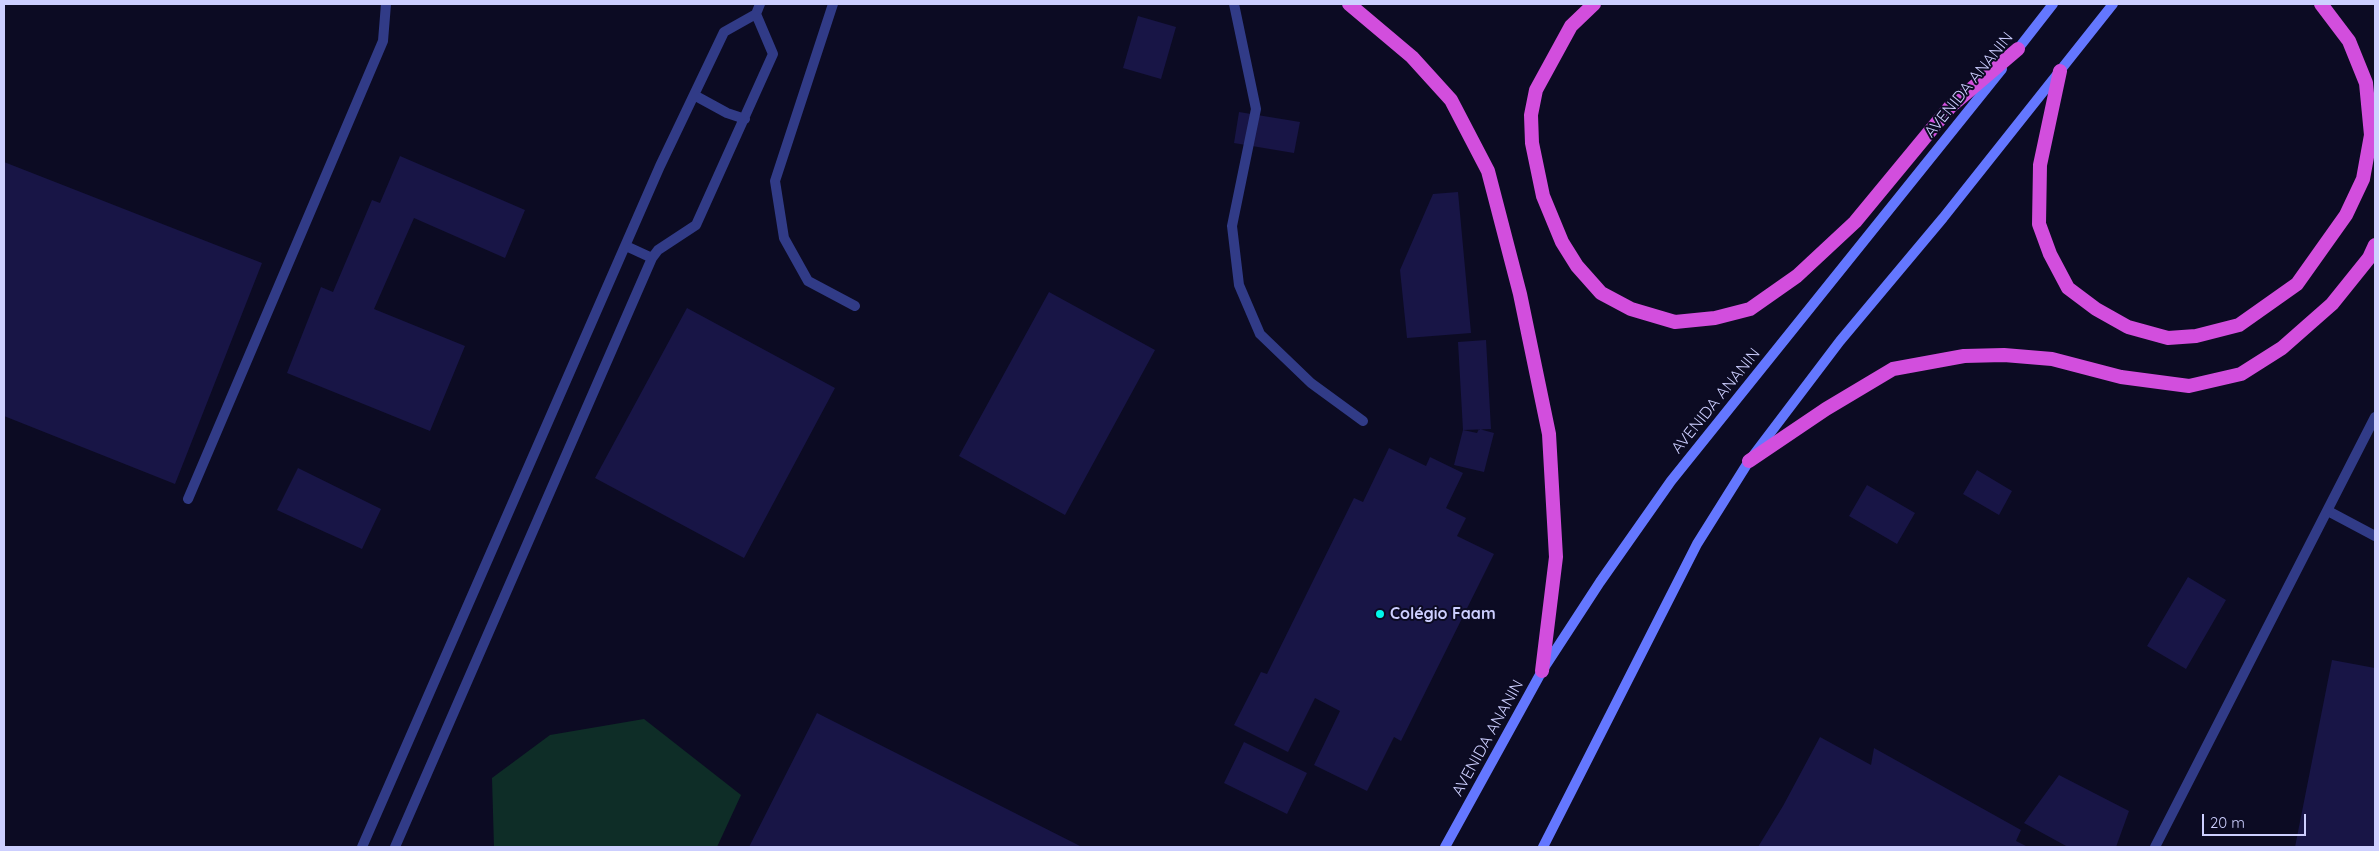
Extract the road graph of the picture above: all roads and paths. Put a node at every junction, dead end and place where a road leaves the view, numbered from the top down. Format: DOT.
graph roads {
  1 [pos="386,4"];
  2 [pos="760,4"];
  3 [pos="833,4"];
  4 [pos="1234,4"];
  5 [pos="1349,4"];
  6 [pos="1594,4"];
  7 [pos="2054,4"];
  8 [pos="2113,4"];
  9 [pos="2321,4"];
  10 [pos="756,14"];
  11 [pos="2018,49"];
  12 [pos="2060,71"];
  13 [pos="694,95"];
  14 [pos="745,119"];
  15 [pos="626,246"];
  16 [pos="2375,246"];
  17 [pos="652,258"];
  18 [pos="855,306"];
  19 [pos="2375,417"];
  20 [pos="1363,421"];
  21 [pos="1749,461"];
  22 [pos="188,499"];
  23 [pos="2328,511"];
  24 [pos="2375,536"];
  25 [pos="1542,671"];
  26 [pos="362,847"];
  27 [pos="395,847"];
  28 [pos="1445,847"];
  29 [pos="1544,847"];
  30 [pos="2155,847"];
  1 -- 22 [label="street"];
  2 -- 10 [label="street"];
  3 -- 18 [label="street"];
  4 -- 20 [label="street"];
  5 -- 25 [label="highway"];
  6 -- 11 [label="highway"];
  7 -- 11 [label="main road, AVENIDA ANANIN"];
  8 -- 12 [label="main road"];
  9 -- 12 [label="highway"];
  10 -- 13 [label="street"];
  10 -- 14 [label="street"];
  11 -- 25 [label="main road, AVENIDA ANANIN"];
  12 -- 21 [label="main road"];
  13 -- 14 [label="street"];
  13 -- 15 [label="street"];
  14 -- 17 [label="street"];
  15 -- 17 [label="street"];
  15 -- 26 [label="street"];
  16 -- 21 [label="highway"];
  17 -- 27 [label="street"];
  19 -- 23 [label="street"];
  21 -- 29 [label="main road"];
  23 -- 24 [label="street"];
  23 -- 30 [label="street"];
  25 -- 28 [label="main road, AVENIDA ANANIN"];
}
